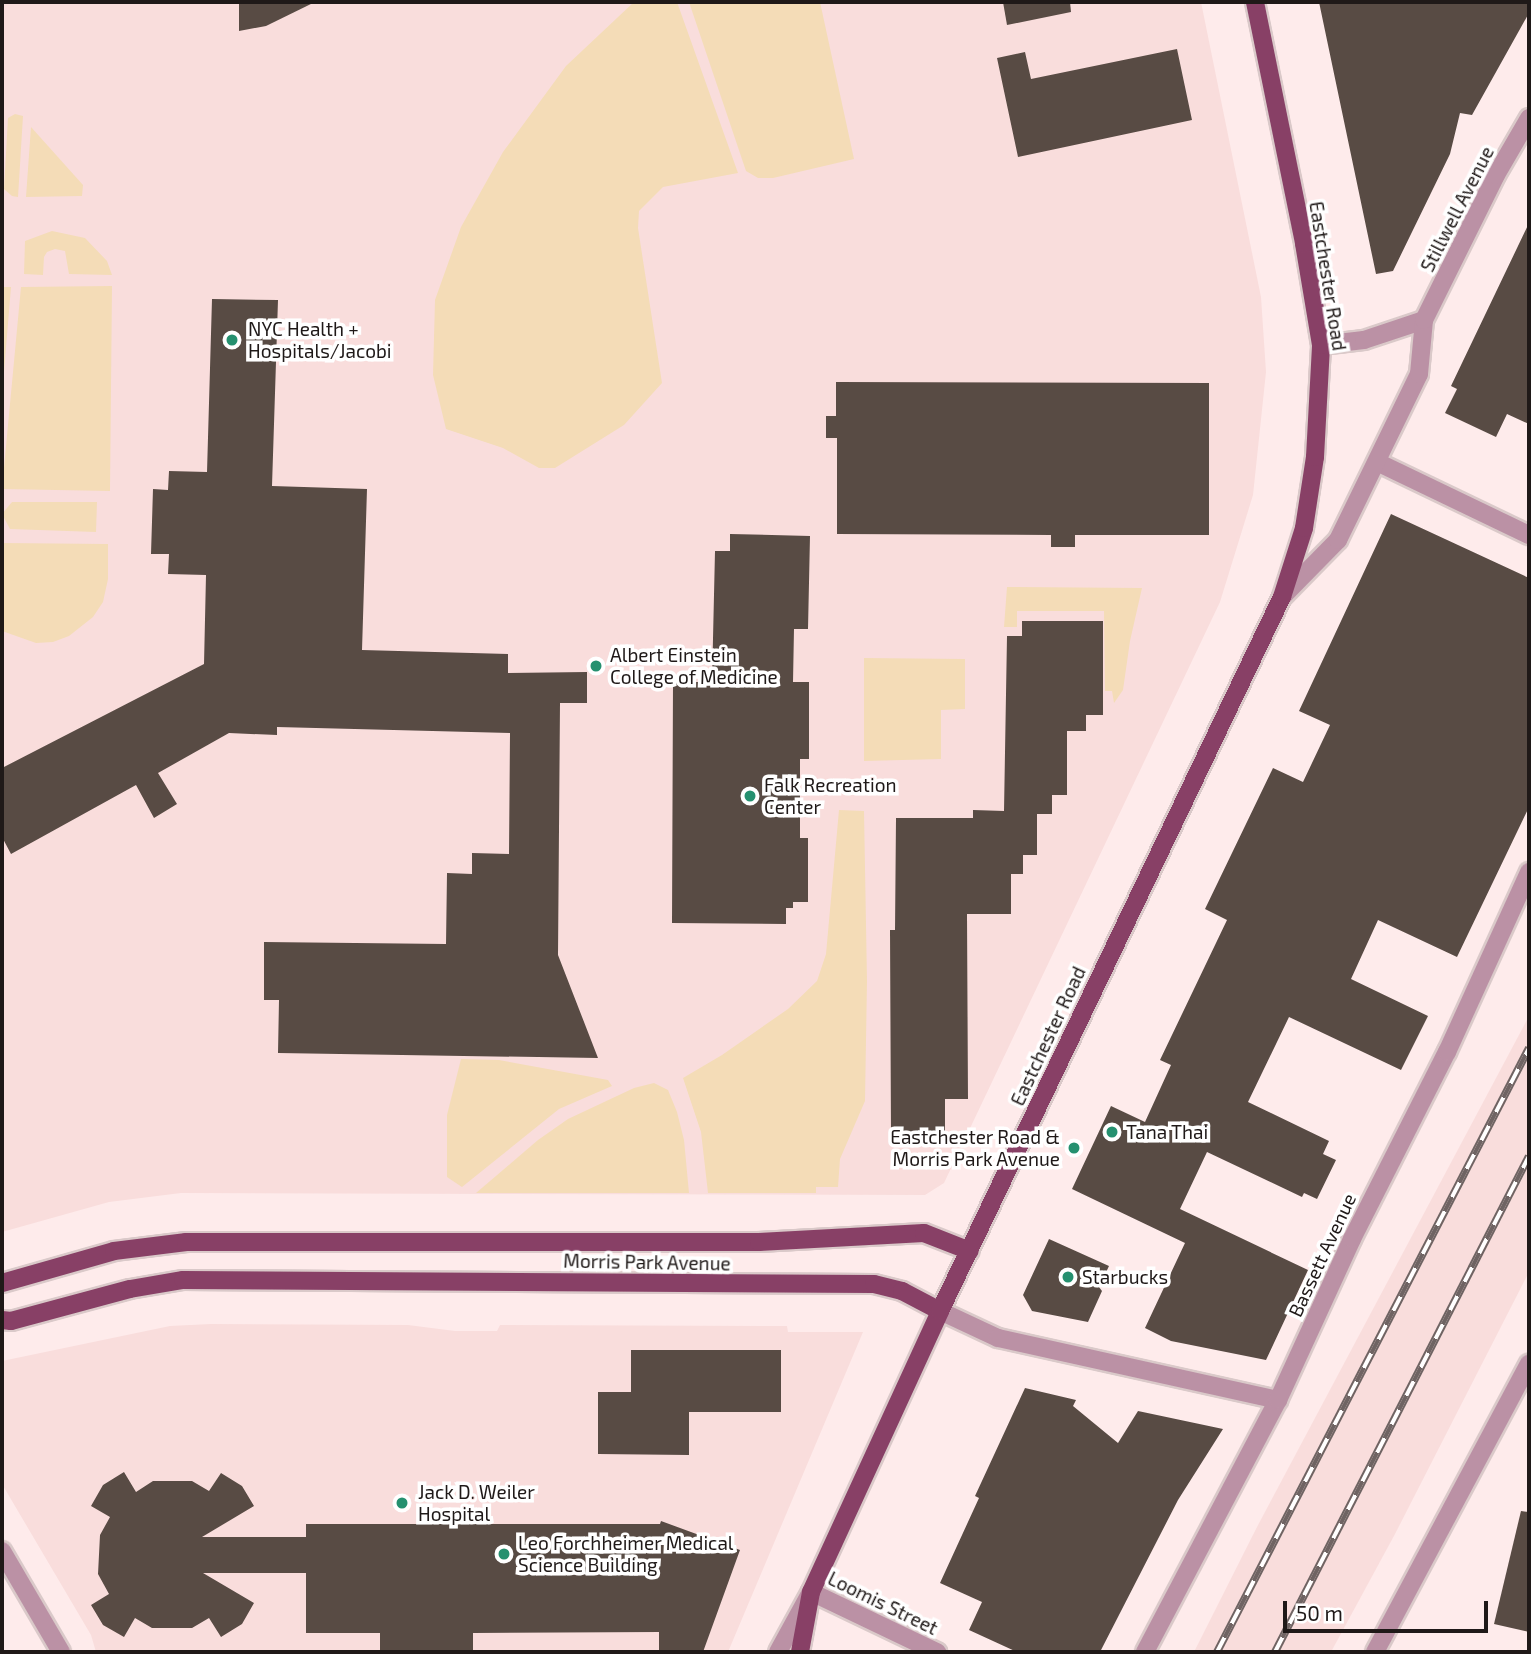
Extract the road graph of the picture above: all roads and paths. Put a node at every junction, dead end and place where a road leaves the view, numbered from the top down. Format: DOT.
graph roads {
  1 [pos="1255,2"];
  2 [pos="1529,118"];
  3 [pos="1424,320"];
  4 [pos="1321,345"];
  5 [pos="1377,463"];
  6 [pos="1529,535"];
  7 [pos="1282,597"];
  8 [pos="1529,872"];
  9 [pos="970,1251"];
  10 [pos="2,1283"];
  11 [pos="940,1311"];
  12 [pos="2,1320"];
  13 [pos="1529,1363"];
  14 [pos="1278,1400"];
  15 [pos="2,1551"];
  16 [pos="811,1592"];
  17 [pos="61,1652"];
  18 [pos="778,1652"];
  19 [pos="800,1652"];
  20 [pos="937,1652"];
  21 [pos="1144,1652"];
  22 [pos="1375,1652"];
  1 -- 4 [label="main road, Eastchester Road"];
  2 -- 3 [label="street, Stillwell Avenue"];
  3 -- 4 [label="street"];
  3 -- 5 [label="street, Stillwell Avenue"];
  4 -- 7 [label="main road, Eastchester Road"];
  5 -- 6 [label="street"];
  5 -- 7 [label="street, Eastchester Road"];
  7 -- 9 [label="main road, Eastchester Road"];
  8 -- 14 [label="street, Bassett Avenue"];
  9 -- 10 [label="main road, Morris Park Avenue"];
  9 -- 11 [label="main road, Eastchester Road"];
  11 -- 12 [label="main road, Morris Park Avenue"];
  11 -- 14 [label="street, Morris Park Avenue"];
  11 -- 16 [label="main road, Eastchester Road"];
  13 -- 22 [label="street"];
  14 -- 21 [label="street, Bassett Avenue"];
  15 -- 17 [label="street"];
  16 -- 18 [label="street"];
  16 -- 19 [label="main road, Eastchester Road"];
  16 -- 20 [label="street, Loomis Street"];
}
